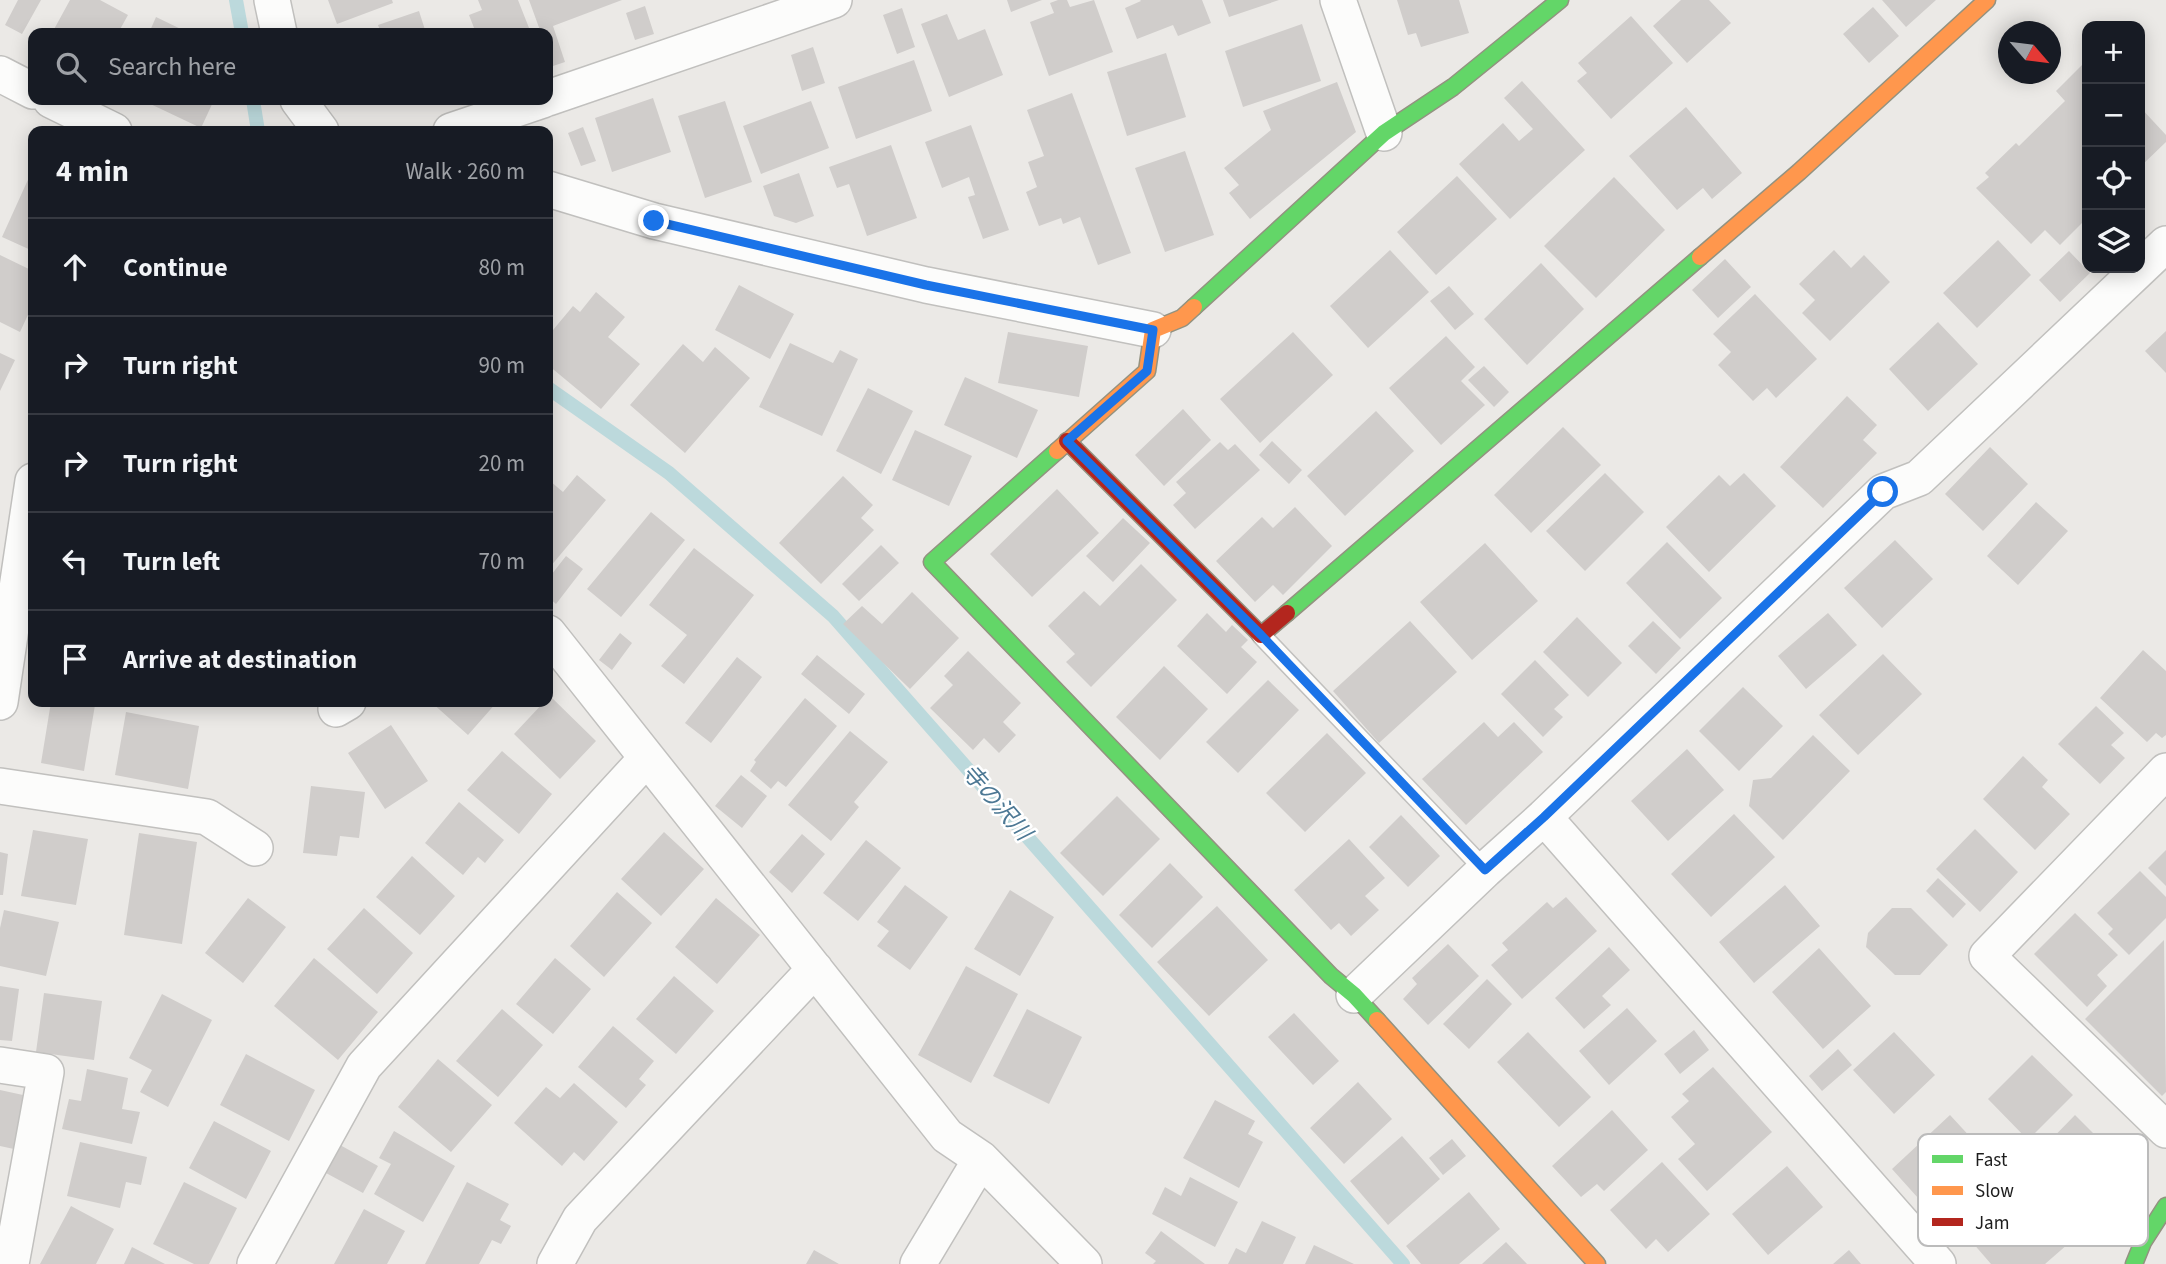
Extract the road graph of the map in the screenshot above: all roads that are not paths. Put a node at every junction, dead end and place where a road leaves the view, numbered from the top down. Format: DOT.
graph roads {
  1 [pos="272,0"];
  2 [pos="834,0"];
  3 [pos="1338,0"];
  4 [pos="1560,0"];
  5 [pos="1987,0"];
  6 [pos="278,28"];
  7 [pos="0,74"];
  8 [pos="28,88"];
  9 [pos="553,96"];
  10 [pos="61,105"];
  11 [pos="302,105"];
  12 [pos="527,105"];
  13 [pos="104,126"];
  14 [pos="317,126"];
  15 [pos="466,126"];
  16 [pos="1384,134"];
  17 [pos="553,191"];
  18 [pos="2166,244"];
  19 [pos="1153,330"];
  20 [pos="1067,441"];
  21 [pos="28,514"];
  22 [pos="1261,635"];
  23 [pos="553,639"];
  24 [pos="0,702"];
  25 [pos="646,759"];
  26 [pos="2166,771"];
  27 [pos="0,786"];
  28 [pos="1544,817"];
  29 [pos="255,848"];
  30 [pos="1485,870"];
  31 [pos="815,969"];
  32 [pos="1354,995"];
  33 [pos="0,1065"];
  34 [pos="2166,1130"];
  35 [pos="981,1159"];
  36 [pos="2166,1206"];
  37 [pos="2148,1234"];
  38 [pos="1918,1241"];
  39 [pos="1922,1246"];
  40 [pos="2141,1246"];
  41 [pos="11,1264"];
  42 [pos="256,1264"];
  43 [pos="555,1264"];
  44 [pos="918,1264"];
  45 [pos="1084,1264"];
  46 [pos="1597,1264"];
  47 [pos="1938,1264"];
  48 [pos="2134,1264"];
  1 -- 6 [label="street"];
  2 -- 9 [label="street"];
  3 -- 16 [label="street"];
  4 -- 16 [label="street"];
  5 -- 22 [label="street"];
  7 -- 8 [label="street"];
  10 -- 13 [label="street"];
  11 -- 14 [label="street"];
  12 -- 15 [label="street"];
  16 -- 19 [label="street"];
  17 -- 19 [label="street"];
  18 -- 28 [label="street"];
  19 -- 20 [label="street"];
  20 -- 22 [label="street"];
  20 -- 32 [label="street"];
  21 -- 24 [label="street"];
  22 -- 30 [label="lane"];
  23 -- 25 [label="street"];
  25 -- 31 [label="street"];
  25 -- 42 [label="street"];
  26 -- 34 [label="street"];
  27 -- 29 [label="street"];
  28 -- 30 [label="street"];
  28 -- 38 [label="street"];
  30 -- 32 [label="street"];
  31 -- 35 [label="street"];
  31 -- 43 [label="street"];
  32 -- 46 [label="street"];
  33 -- 41 [label="street"];
  35 -- 44 [label="street"];
  35 -- 45 [label="street"];
  36 -- 37 [label="street"];
  39 -- 47 [label="street"];
  40 -- 48 [label="street"];
}
